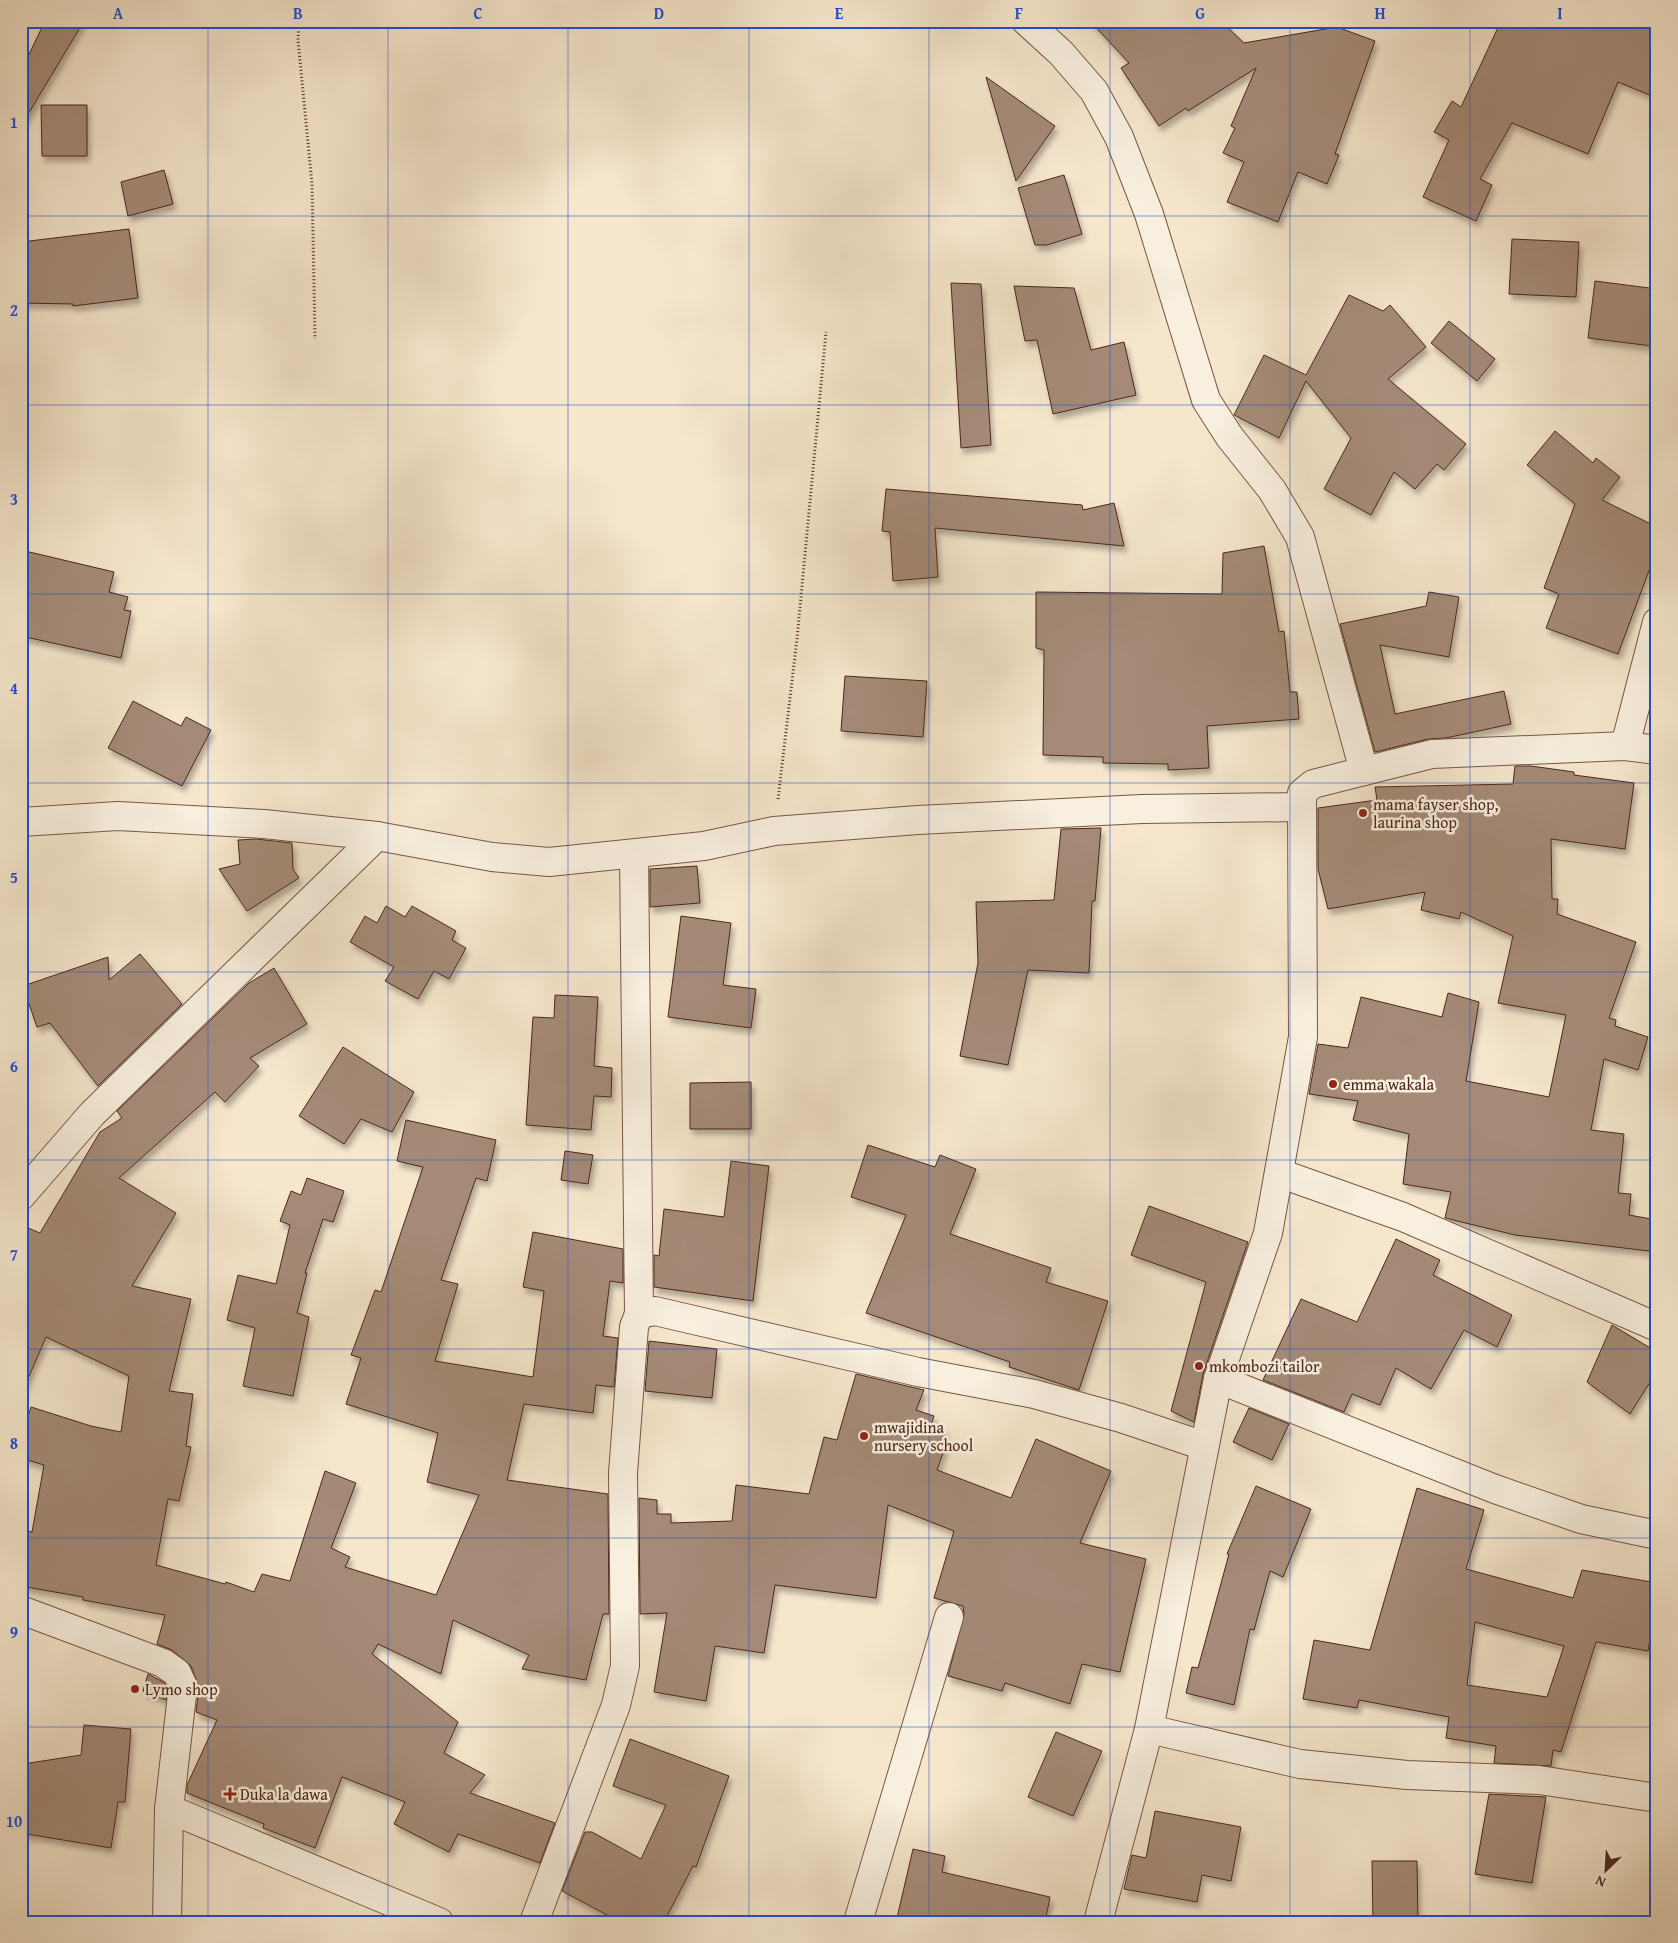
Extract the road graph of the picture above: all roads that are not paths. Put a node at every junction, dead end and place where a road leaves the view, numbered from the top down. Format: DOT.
graph roads {
  1 [pos="1026,21"];
  2 [pos="1657,622"];
  3 [pos="1625,746"];
  4 [pos="1657,750"];
  5 [pos="1364,771"];
  6 [pos="1301,807"];
  7 [pos="21,822"];
  8 [pos="377,836"];
  9 [pos="634,855"];
  10 [pos="1279,1173"];
  11 [pos="21,1196"];
  12 [pos="639,1314"];
  13 [pos="1657,1327"];
  14 [pos="1218,1379"];
  15 [pos="1204,1446"];
  16 [pos="1657,1535"];
  17 [pos="21,1610"];
  18 [pos="949,1617"];
  19 [pos="1149,1729"];
  20 [pos="1657,1798"];
  21 [pos="169,1809"];
  22 [pos="167,1922"];
  23 [pos="439,1922"];
  24 [pos="534,1922"];
  25 [pos="858,1922"];
  26 [pos="1098,1922"];
  1 -- 5 [label="street"];
  2 -- 3 [label="street"];
  3 -- 4 [label="street"];
  3 -- 5 [label="street"];
  5 -- 6 [label="street"];
  6 -- 9 [label="street"];
  6 -- 10 [label="street"];
  7 -- 8 [label="street"];
  8 -- 9 [label="street"];
  8 -- 11 [label="street"];
  9 -- 12 [label="street"];
  10 -- 13 [label="street"];
  10 -- 14 [label="street"];
  12 -- 15 [label="street"];
  12 -- 24 [label="street"];
  14 -- 15 [label="street"];
  14 -- 16 [label="street"];
  15 -- 19 [label="street"];
  17 -- 21 [label="street"];
  18 -- 25 [label="street"];
  19 -- 20 [label="street"];
  19 -- 26 [label="street"];
  21 -- 22 [label="street"];
  21 -- 23 [label="street"];
}
